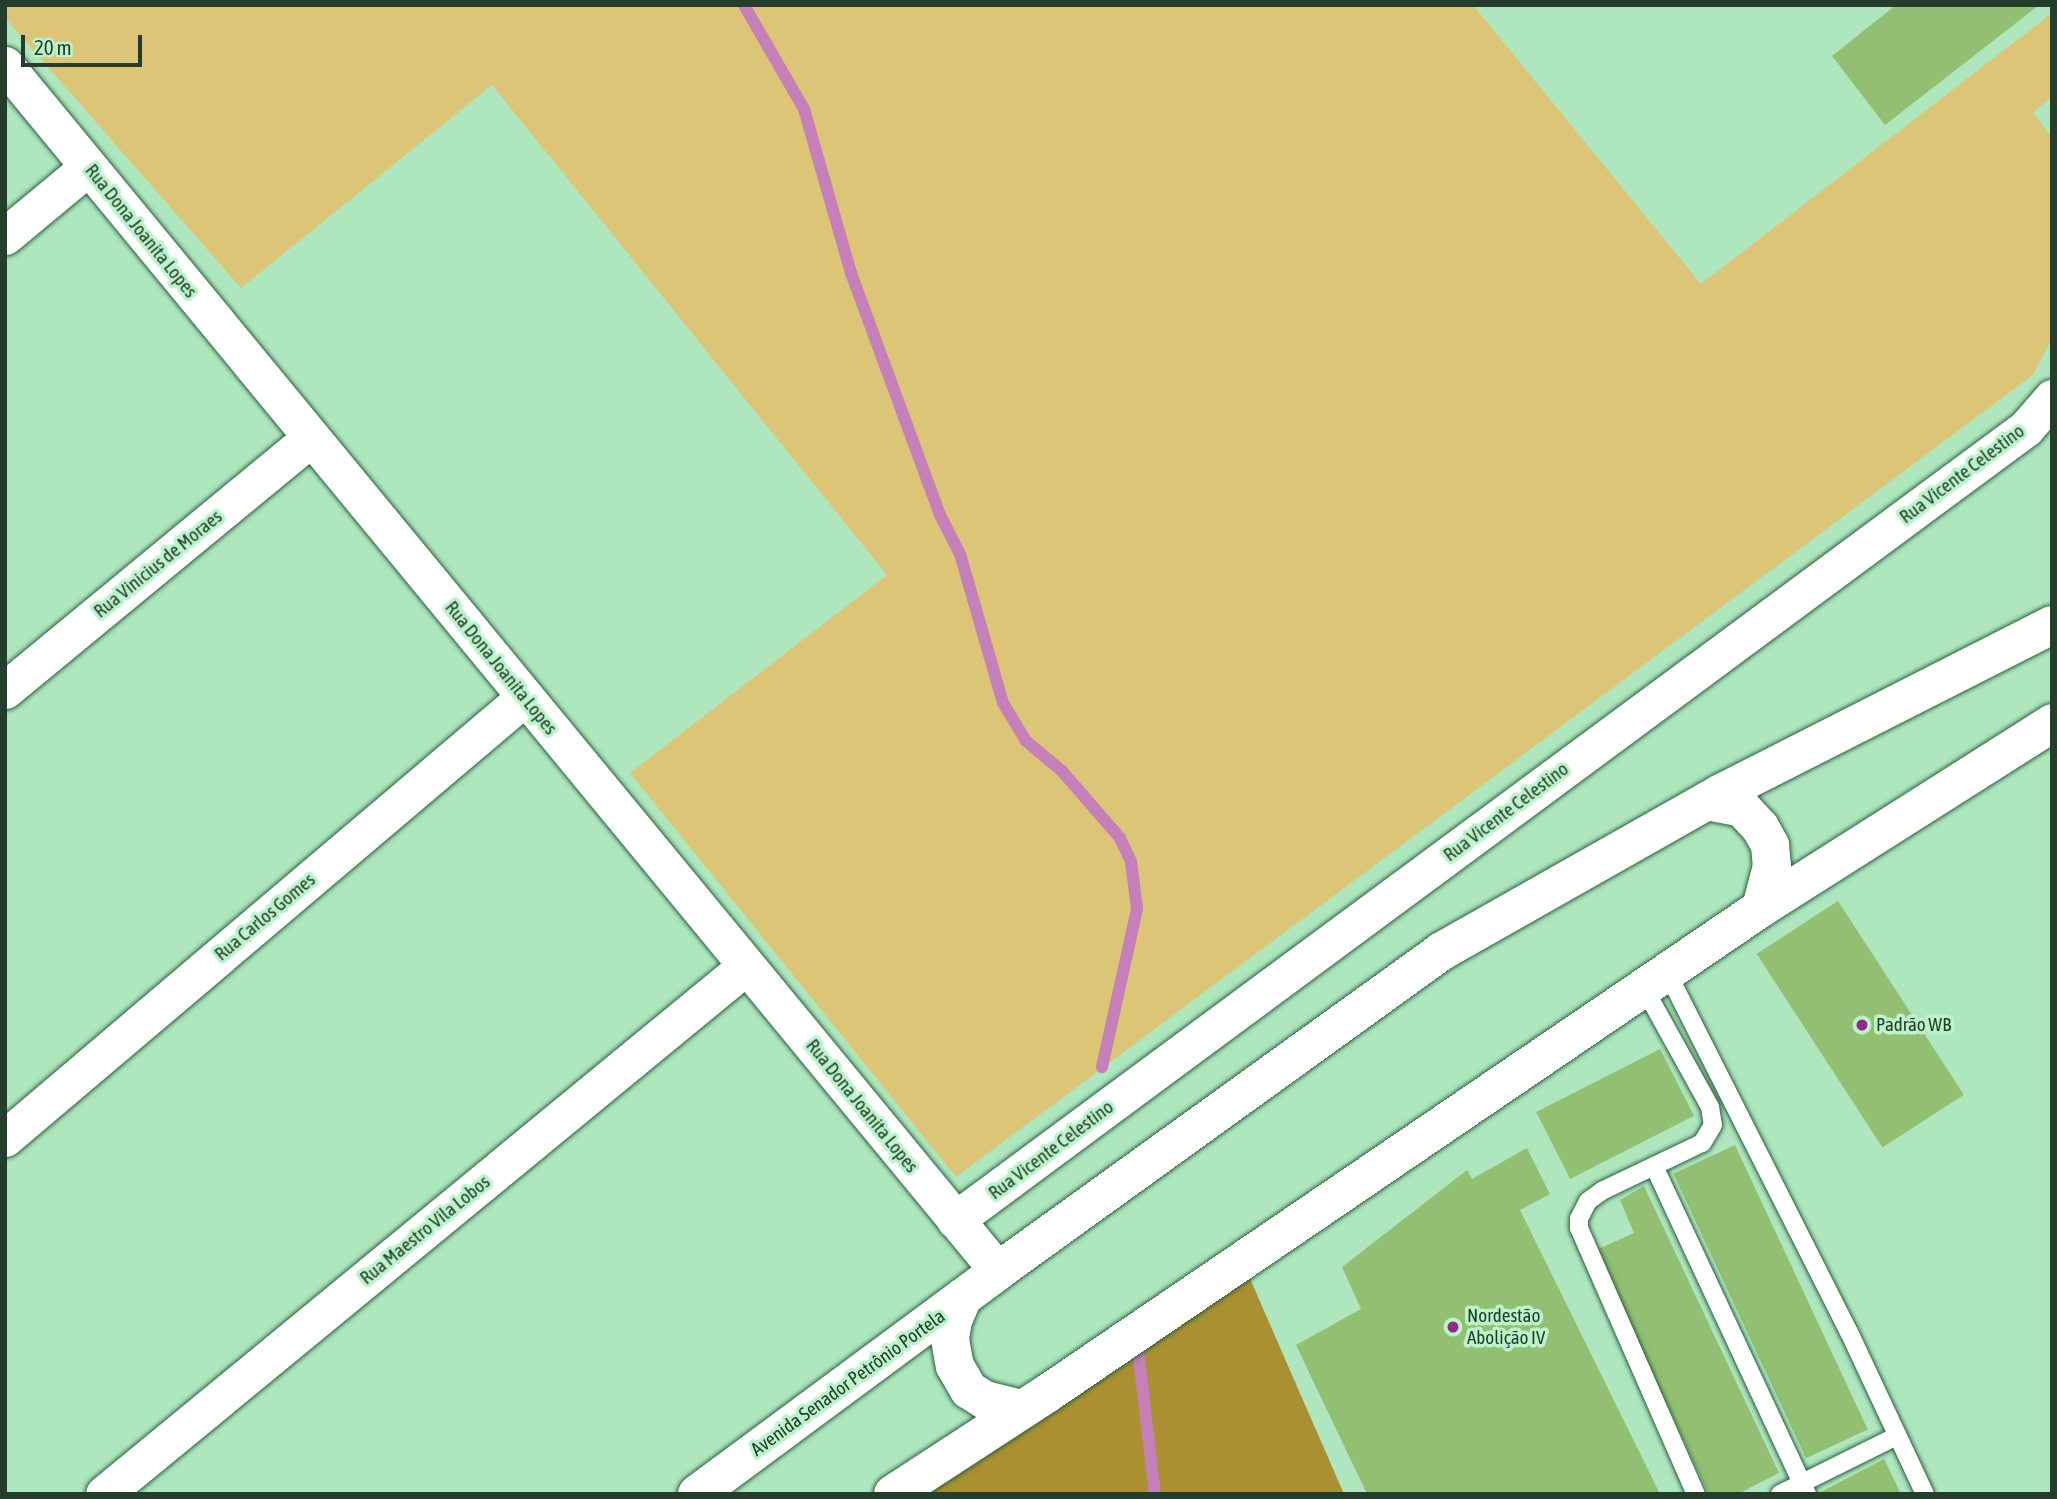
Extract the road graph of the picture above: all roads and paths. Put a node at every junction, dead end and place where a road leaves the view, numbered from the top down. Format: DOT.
graph roads {
  1 [pos="5,65"];
  2 [pos="88,167"];
  3 [pos="5,236"];
  4 [pos="2052,398"];
  5 [pos="312,438"];
  6 [pos="2052,625"];
  7 [pos="5,690"];
  8 [pos="525,696"];
  9 [pos="2052,723"];
  10 [pos="1707,801"];
  11 [pos="1761,908"];
  12 [pos="746,966"];
  13 [pos="1655,980"];
  14 [pos="5,1138"];
  15 [pos="1654,1166"];
  16 [pos="955,1220"];
  17 [pos="998,1272"];
  18 [pos="963,1297"];
  19 [pos="1035,1401"];
  20 [pos="1898,1436"];
  21 [pos="1805,1488"];
  22 [pos="118,1489"];
  23 [pos="697,1494"];
  24 [pos="892,1494"];
  25 [pos="1696,1494"];
  26 [pos="1780,1494"];
  27 [pos="1925,1494"];
  1 -- 2 [label="street, Rua Dona Joanita Lopes"];
  2 -- 3 [label="street"];
  2 -- 5 [label="street, Rua Dona Joanita Lopes"];
  4 -- 16 [label="street, Rua Vicente Celestino"];
  5 -- 7 [label="street, Rua Vinicius de Moraes"];
  5 -- 8 [label="street, Rua Dona Joanita Lopes"];
  6 -- 10 [label="street"];
  8 -- 12 [label="street, Rua Dona Joanita Lopes"];
  8 -- 14 [label="street, Rua Carlos Gomes"];
  9 -- 11 [label="street"];
  10 -- 11 [label="street"];
  10 -- 17 [label="street"];
  11 -- 13 [label="street"];
  12 -- 16 [label="street, Rua Dona Joanita Lopes"];
  12 -- 22 [label="street, Rua Maestro Vila Lobos"];
  13 -- 15 [label="lane"];
  13 -- 19 [label="street"];
  13 -- 20 [label="lane"];
  15 -- 21 [label="lane"];
  15 -- 25 [label="lane"];
  16 -- 17 [label="street, Rua Dona Joanita Lopes"];
  17 -- 18 [label="street, Avenida Senador Petrônio Portela"];
  18 -- 19 [label="street"];
  18 -- 23 [label="street, Avenida Senador Petrônio Portela"];
  19 -- 24 [label="street"];
  20 -- 21 [label="lane"];
  20 -- 27 [label="lane"];
  21 -- 26 [label="lane"];
}
